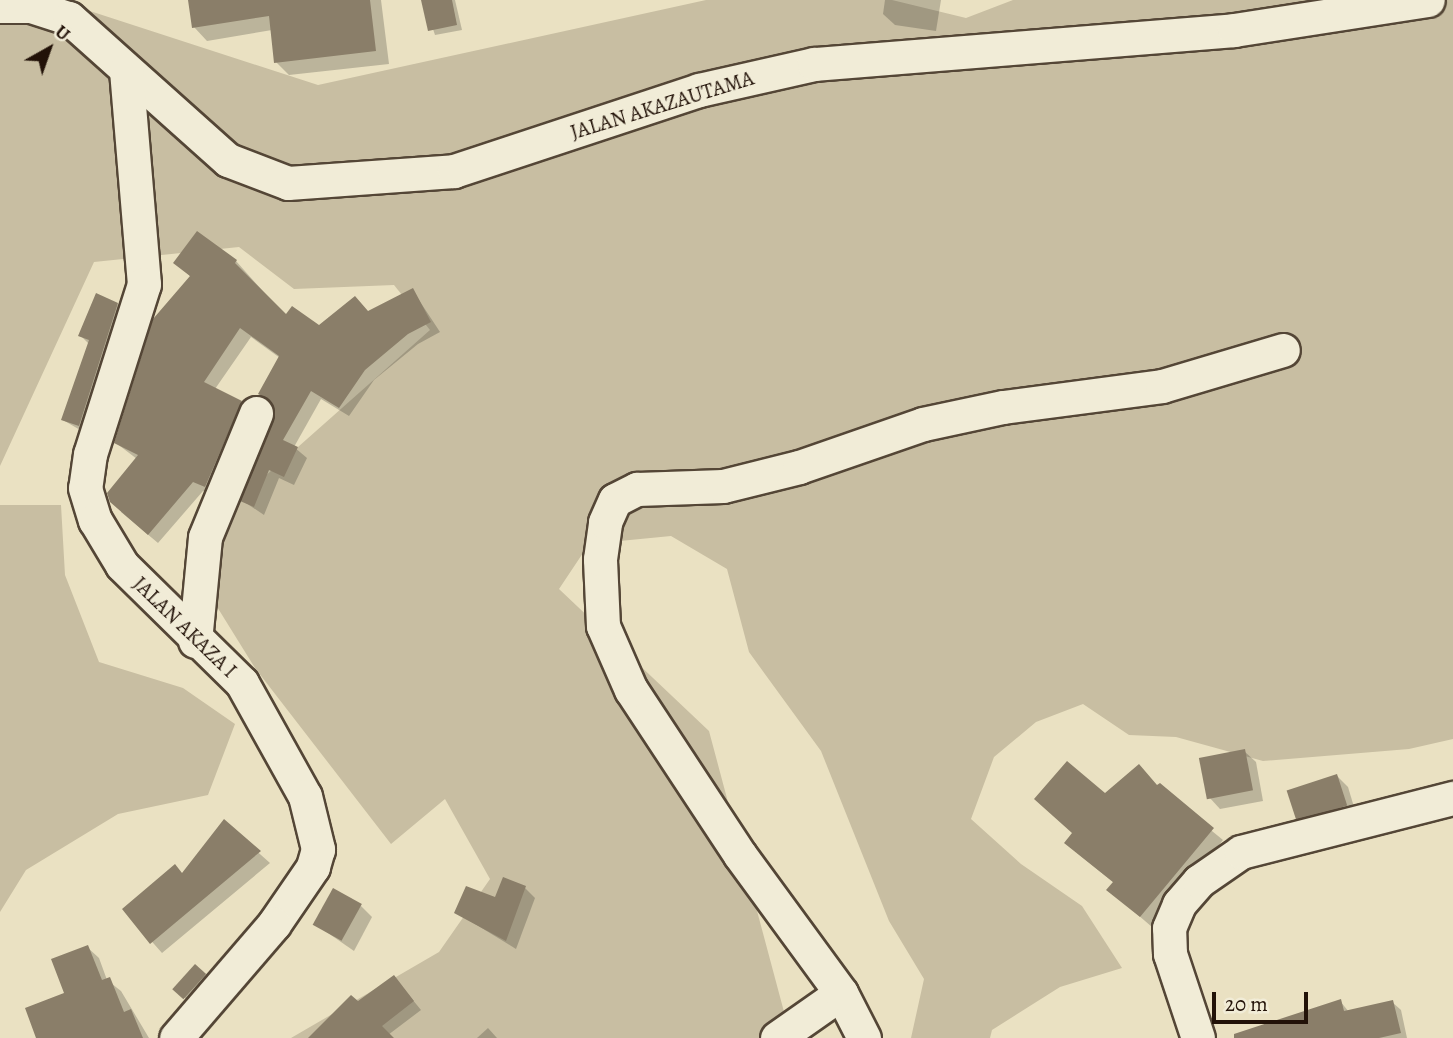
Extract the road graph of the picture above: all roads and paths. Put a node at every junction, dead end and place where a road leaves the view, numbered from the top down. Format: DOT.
graph roads {
  1 [pos="1428,0"];
  2 [pos="0,6"];
  3 [pos="126,70"];
  4 [pos="1283,350"];
  5 [pos="256,413"];
  6 [pos="195,641"];
  7 [pos="1453,798"];
  8 [pos="841,993"];
  9 [pos="185,1029"];
  10 [pos="777,1038"];
  11 [pos="864,1038"];
  12 [pos="1198,1038"];
  1 -- 3 [label="street, JALAN AKAZAUTAMA"];
  2 -- 3 [label="street, JALAN AKAZAUTAMA"];
  3 -- 6 [label="street, JALAN AKAZA I"];
  4 -- 8 [label="street"];
  5 -- 6 [label="street"];
  6 -- 9 [label="street, JALAN AKAZA I"];
  7 -- 12 [label="street"];
  8 -- 10 [label="street"];
  8 -- 11 [label="street"];
}
